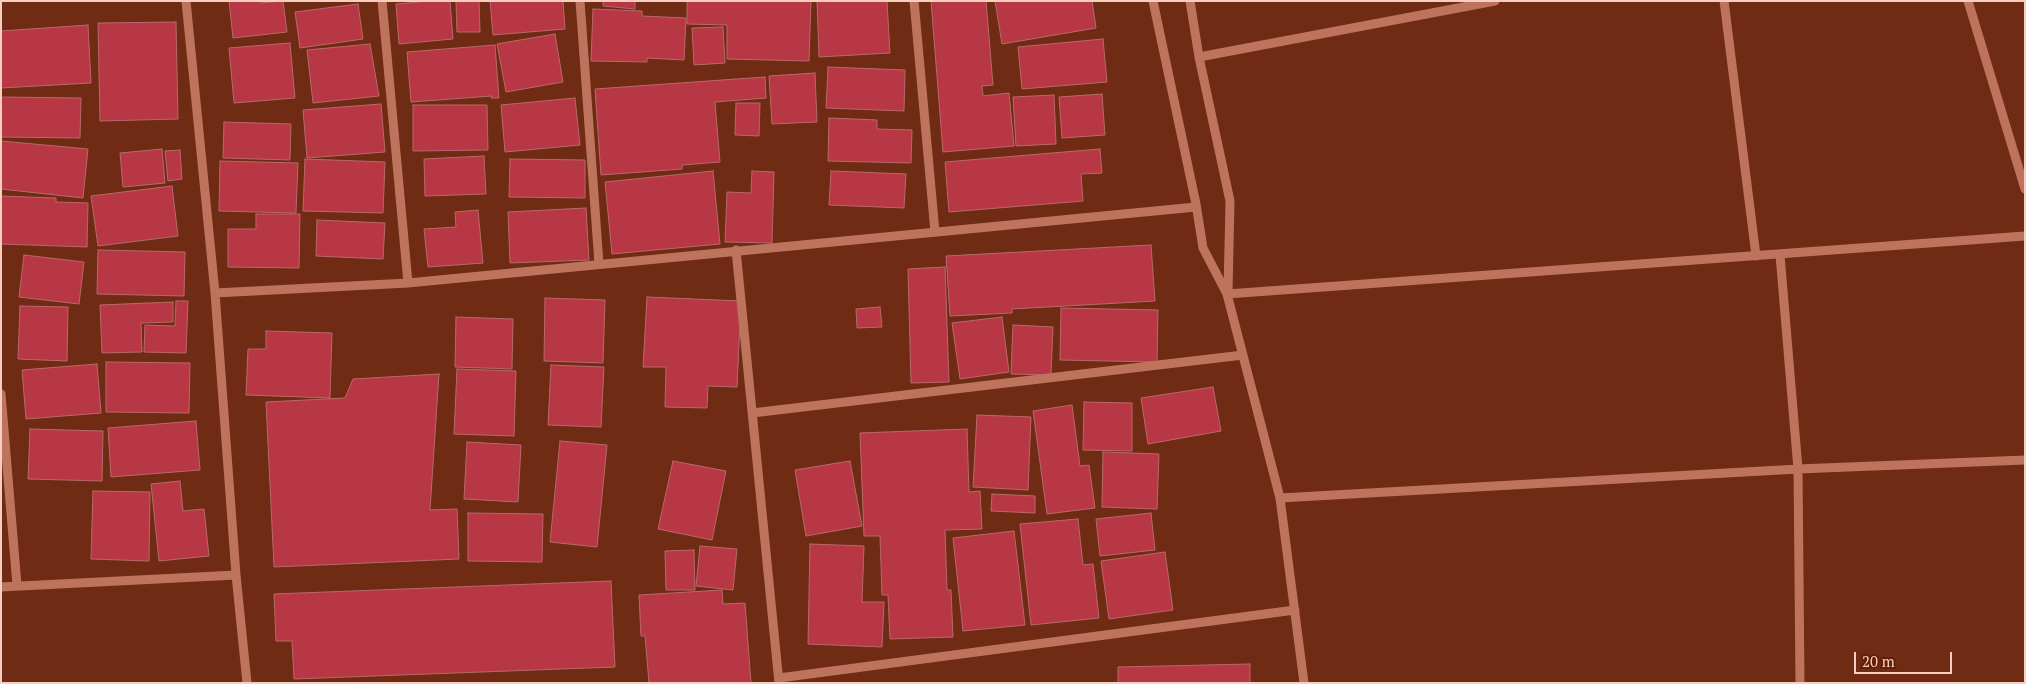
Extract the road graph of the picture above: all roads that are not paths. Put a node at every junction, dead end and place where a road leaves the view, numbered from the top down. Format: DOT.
graph roads {
  1 [pos="186,1"];
  2 [pos="382,1"];
  3 [pos="580,1"];
  4 [pos="914,1"];
  5 [pos="1153,1"];
  6 [pos="1190,1"];
  7 [pos="1495,1"];
  8 [pos="1724,1"];
  9 [pos="1968,1"];
  10 [pos="1199,57"];
  11 [pos="2025,189"];
  12 [pos="1196,207"];
  13 [pos="935,232"];
  14 [pos="2025,236"];
  15 [pos="736,250"];
  16 [pos="1780,255"];
  17 [pos="1756,256"];
  18 [pos="600,264"];
  19 [pos="408,283"];
  20 [pos="215,293"];
  21 [pos="1228,294"];
  22 [pos="1243,355"];
  23 [pos="1,394"];
  24 [pos="752,413"];
  25 [pos="2025,460"];
  26 [pos="1798,469"];
  27 [pos="1280,498"];
  28 [pos="236,575"];
  29 [pos="17,585"];
  30 [pos="1,587"];
  31 [pos="1294,610"];
  32 [pos="779,680"];
  33 [pos="247,683"];
  34 [pos="1304,683"];
  35 [pos="1800,683"];
  1 -- 20 [label="street"];
  2 -- 19 [label="street"];
  3 -- 18 [label="street"];
  4 -- 13 [label="street"];
  5 -- 12 [label="street"];
  6 -- 10 [label="street"];
  7 -- 10 [label="street"];
  8 -- 17 [label="street"];
  9 -- 11 [label="street"];
  10 -- 21 [label="street"];
  12 -- 13 [label="street"];
  12 -- 21 [label="street"];
  13 -- 15 [label="street"];
  14 -- 16 [label="street"];
  15 -- 18 [label="street"];
  15 -- 24 [label="street"];
  16 -- 17 [label="street"];
  16 -- 26 [label="street"];
  17 -- 21 [label="street"];
  18 -- 19 [label="street"];
  19 -- 20 [label="street"];
  20 -- 28 [label="street"];
  21 -- 22 [label="street"];
  22 -- 24 [label="street"];
  22 -- 27 [label="street"];
  23 -- 29 [label="street"];
  24 -- 32 [label="street"];
  25 -- 26 [label="street"];
  26 -- 27 [label="street"];
  26 -- 35 [label="street"];
  27 -- 31 [label="street"];
  28 -- 29 [label="street"];
  28 -- 33 [label="street"];
  29 -- 30 [label="street"];
  31 -- 32 [label="street"];
  31 -- 34 [label="street"];
}
